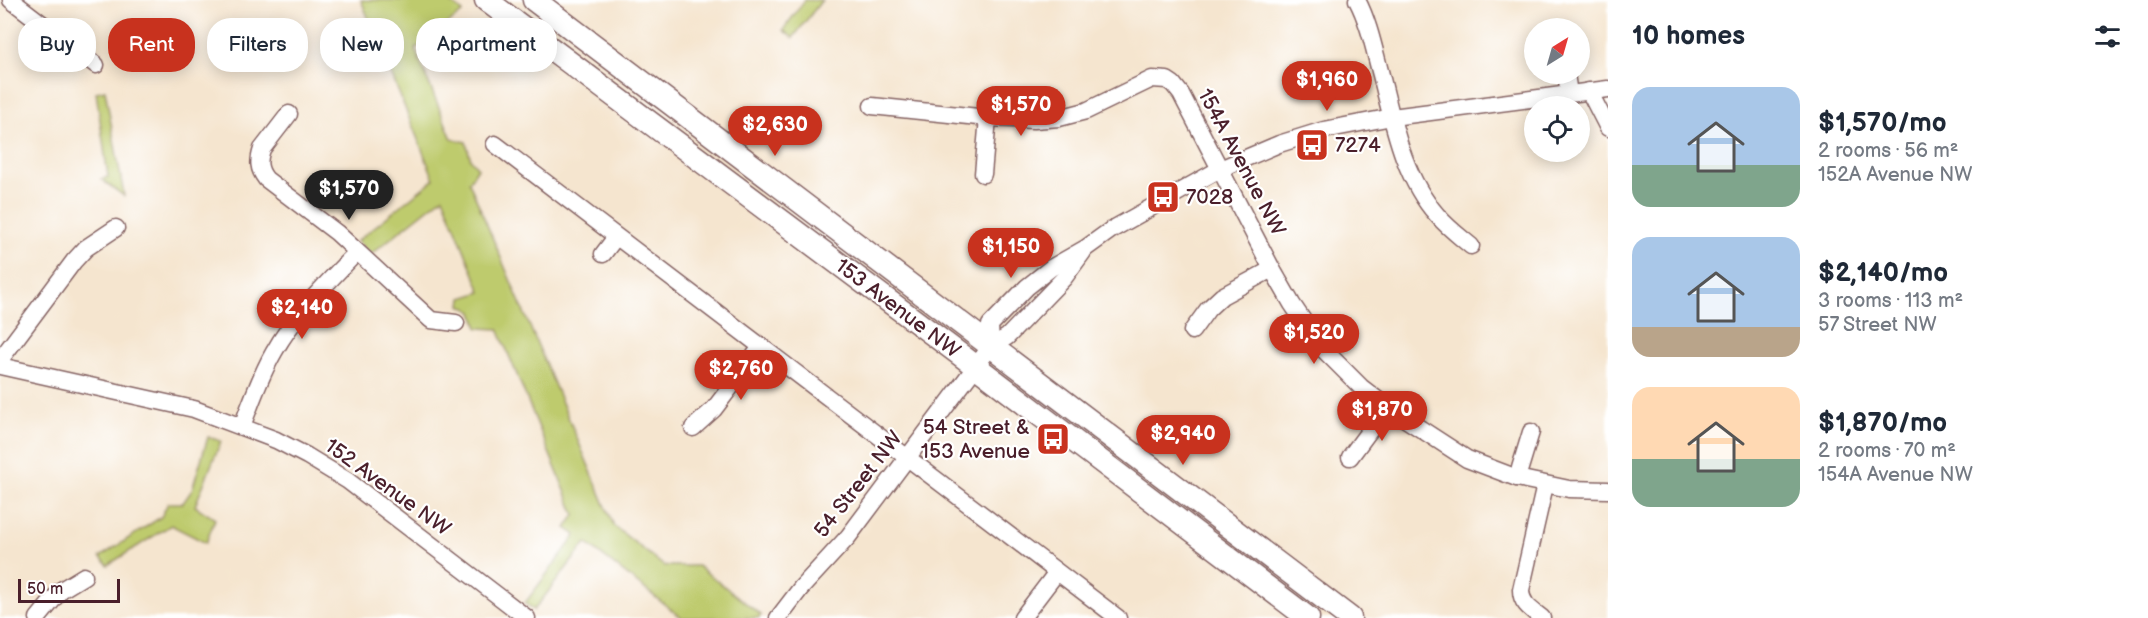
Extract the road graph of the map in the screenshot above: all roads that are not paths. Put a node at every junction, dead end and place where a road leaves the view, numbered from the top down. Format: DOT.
graph roads {
  1 [pos="11,0"];
  2 [pos="486,0"];
  3 [pos="534,0"];
  4 [pos="1357,0"];
  5 [pos="35,18"];
  6 [pos="1568,84"];
  7 [pos="1608,89"];
  8 [pos="1589,91"];
  9 [pos="1569,94"];
  10 [pos="872,106"];
  11 [pos="289,114"];
  12 [pos="1392,117"];
  13 [pos="988,118"];
  14 [pos="1608,128"];
  15 [pos="495,144"];
  16 [pos="1220,169"];
  17 [pos="983,174"];
  18 [pos="116,228"];
  19 [pos="616,237"];
  20 [pos="1471,246"];
  21 [pos="357,252"];
  22 [pos="603,254"];
  23 [pos="1272,269"];
  24 [pos="456,324"];
  25 [pos="1192,332"];
  26 [pos="991,346"];
  27 [pos="761,347"];
  28 [pos="0,360"];
  29 [pos="0,366"];
  30 [pos="976,367"];
  31 [pos="1387,407"];
  32 [pos="242,426"];
  33 [pos="693,428"];
  34 [pos="1531,432"];
  35 [pos="1350,457"];
  36 [pos="907,458"];
  37 [pos="1517,478"];
  38 [pos="1545,485"];
  39 [pos="1608,490"];
  40 [pos="1057,572"];
  41 [pos="84,576"];
  42 [pos="38,618"];
  43 [pos="527,618"];
  44 [pos="778,618"];
  45 [pos="1022,618"];
  46 [pos="1118,618"];
  47 [pos="1308,618"];
  48 [pos="1350,618"];
  49 [pos="1542,618"];
  1 -- 5 [label="street"];
  2 -- 30 [label="main road, 153 Avenue NW"];
  3 -- 26 [label="main road, 153 Avenue NW"];
  4 -- 12 [label="street"];
  6 -- 9 [label="street"];
  7 -- 8 [label="street, 54 Street NW"];
  8 -- 9 [label="street, 54 Street NW"];
  8 -- 14 [label="street"];
  9 -- 12 [label="street, 54 Street NW"];
  10 -- 13 [label="street"];
  11 -- 21 [label="street"];
  12 -- 16 [label="street, 54 Street NW"];
  12 -- 20 [label="street"];
  13 -- 16 [label="street, 154A Avenue NW"];
  13 -- 17 [label="street"];
  15 -- 19 [label="street"];
  16 -- 23 [label="street, 154A Avenue NW"];
  16 -- 26 [label="street, 54 Street NW"];
  18 -- 28 [label="street"];
  19 -- 22 [label="street"];
  19 -- 27 [label="street"];
  21 -- 24 [label="street"];
  21 -- 32 [label="street"];
  23 -- 25 [label="street, 154A Avenue NW"];
  23 -- 31 [label="street, 154A Avenue NW"];
  26 -- 30 [label="street, 54 Street NW"];
  26 -- 48 [label="main road, 153 Avenue NW"];
  27 -- 33 [label="street"];
  27 -- 36 [label="street"];
  29 -- 32 [label="street, 152 Avenue NW"];
  30 -- 36 [label="street, 54 Street NW"];
  30 -- 47 [label="main road, 153 Avenue NW"];
  31 -- 35 [label="street"];
  31 -- 37 [label="street, 154A Avenue NW"];
  32 -- 43 [label="street, 152 Avenue NW"];
  34 -- 37 [label="street"];
  36 -- 40 [label="street"];
  36 -- 44 [label="street, 54 Street NW"];
  37 -- 38 [label="street, 154A Avenue NW"];
  38 -- 39 [label="street, 154A Avenue NW"];
  38 -- 49 [label="street"];
  40 -- 45 [label="street"];
  40 -- 46 [label="street"];
  41 -- 42 [label="street"];
}
